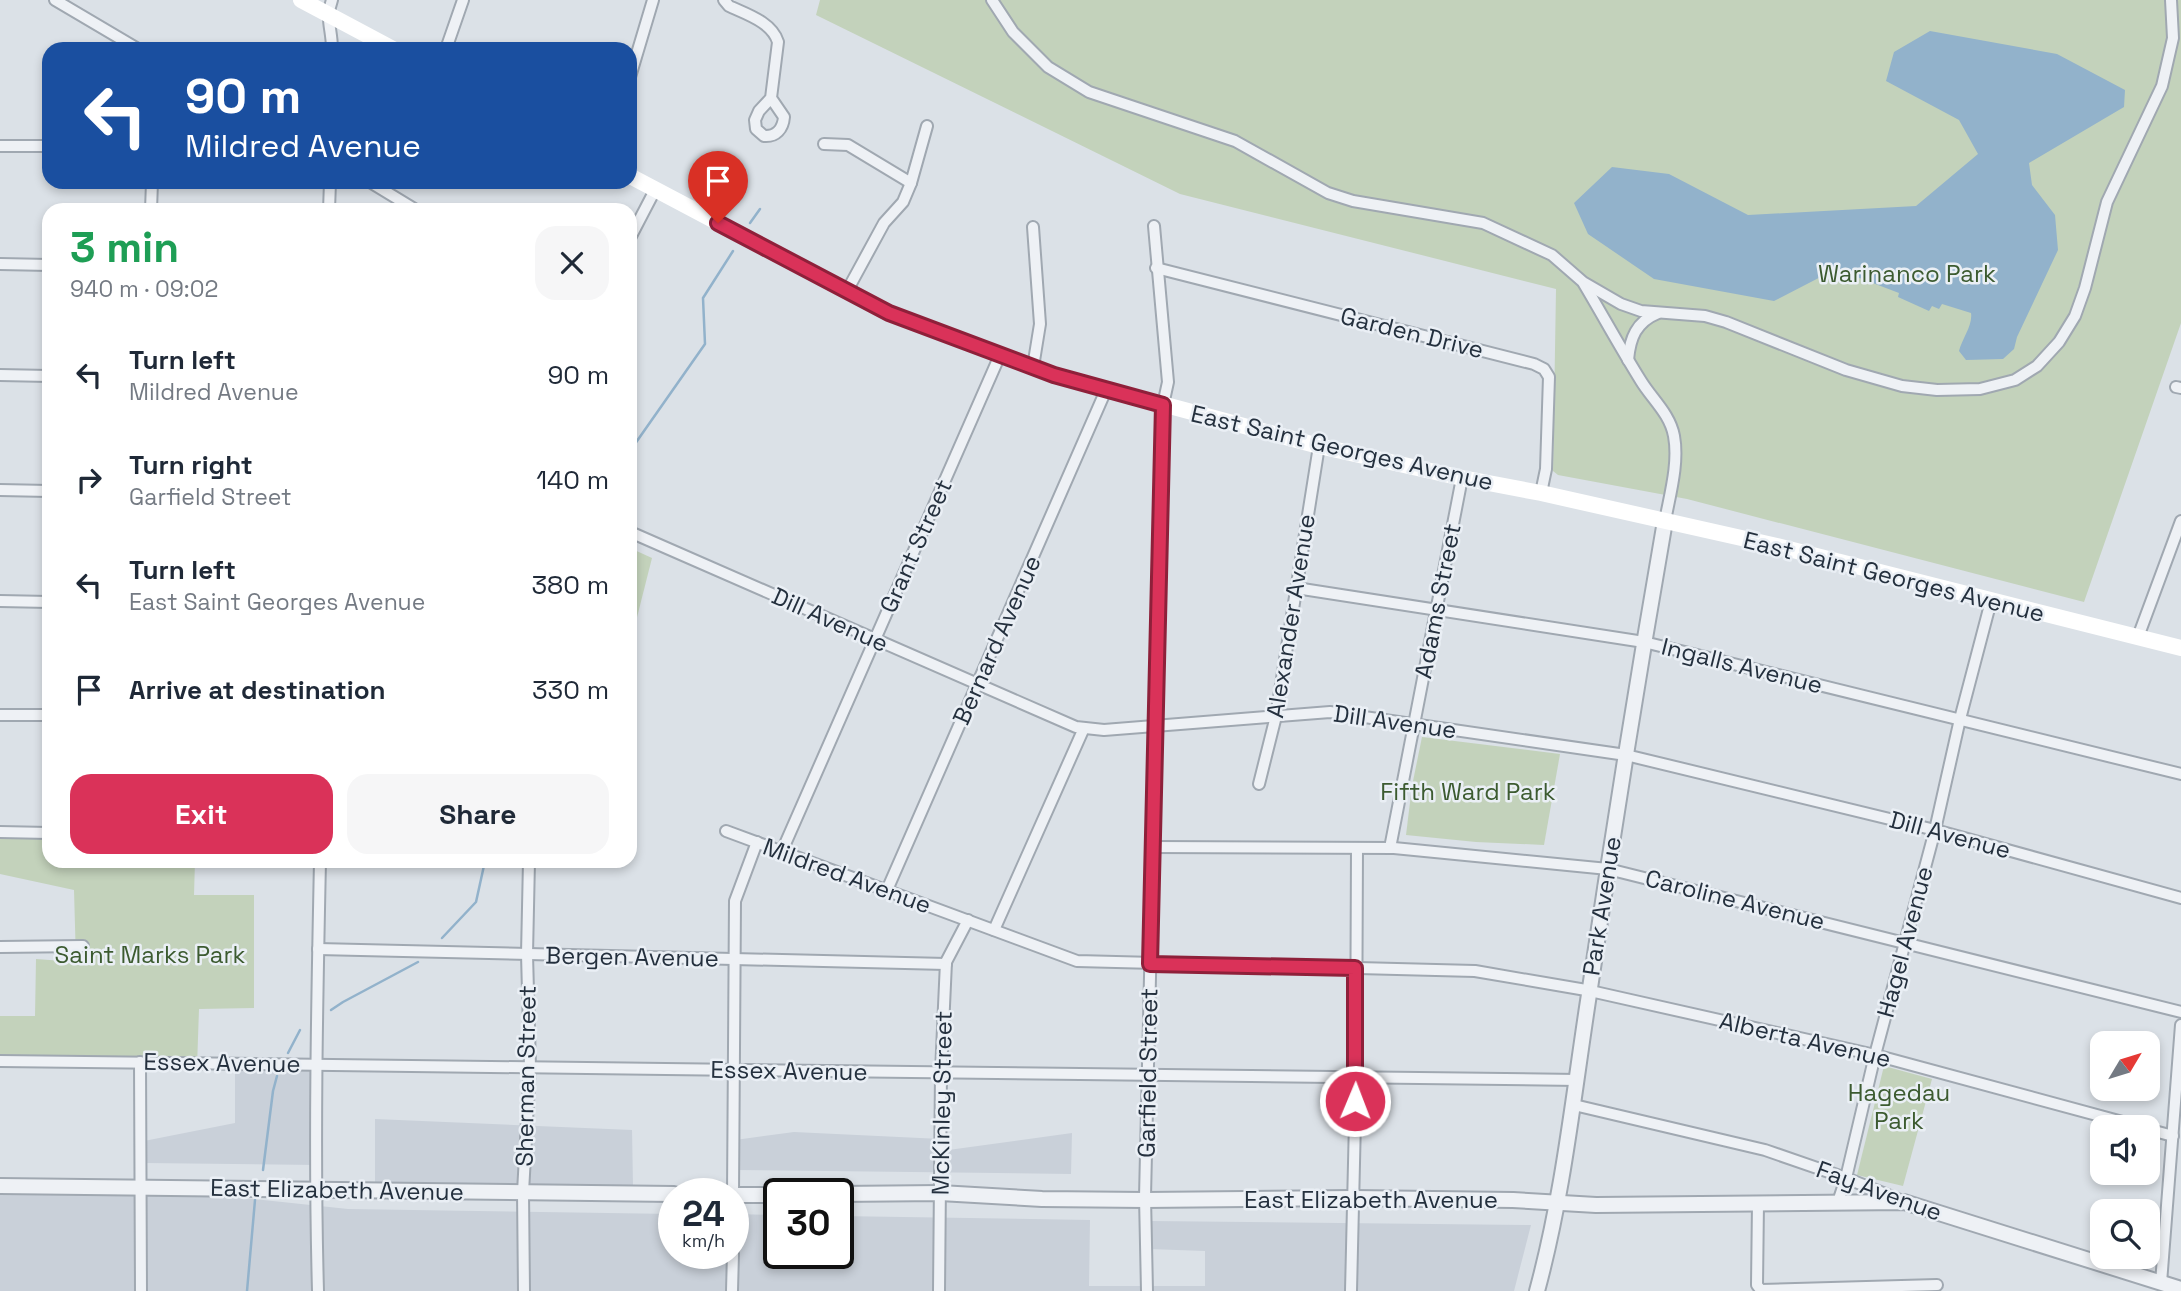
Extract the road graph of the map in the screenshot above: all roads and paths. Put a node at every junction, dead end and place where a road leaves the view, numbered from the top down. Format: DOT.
graph roads {
  1 [pos="54,0"];
  2 [pos="302,0"];
  3 [pos="463,0"];
  4 [pos="653,0"];
  5 [pos="724,0"];
  6 [pos="992,0"];
  7 [pos="2173,2"];
  8 [pos="329,7"];
  9 [pos="126,42"];
  10 [pos="332,42"];
  11 [pos="382,42"];
  12 [pos="448,42"];
  13 [pos="637,54"];
  14 [pos="771,98"];
  15 [pos="927,126"];
  16 [pos="824,144"];
  17 [pos="0,146"];
  18 [pos="42,146"];
  19 [pos="637,180"];
  20 [pos="911,183"];
  21 [pos="382,189"];
  22 [pos="655,190"];
  23 [pos="404,203"];
  24 [pos="637,225"];
  25 [pos="1154,226"];
  26 [pos="1033,227"];
  27 [pos="0,264"];
  28 [pos="42,265"];
  29 [pos="1156,268"];
  30 [pos="1583,282"];
  31 [pos="847,290"];
  32 [pos="1658,312"];
  33 [pos="999,355"];
  34 [pos="1628,360"];
  35 [pos="1033,367"];
  36 [pos="0,375"];
  37 [pos="42,376"];
  38 [pos="1106,390"];
  39 [pos="1163,405"];
  40 [pos="1319,446"];
  41 [pos="1462,478"];
  42 [pos="0,490"];
  43 [pos="42,491"];
  44 [pos="1541,493"];
  45 [pos="1665,521"];
  46 [pos="2181,522"];
  47 [pos="637,535"];
  48 [pos="1296,588"];
  49 [pos="0,601"];
  50 [pos="1992,601"];
  51 [pos="42,602"];
  52 [pos="1436,610"];
  53 [pos="2138,638"];
  54 [pos="875,639"];
  55 [pos="1644,642"];
  56 [pos="2181,648"];
  57 [pos="977,684"];
  58 [pos="0,715"];
  59 [pos="42,716"];
  60 [pos="1276,716"];
  61 [pos="1960,719"];
  62 [pos="1414,724"];
  63 [pos="1156,725"];
  64 [pos="1084,728"];
  65 [pos="1626,755"];
  66 [pos="2181,774"];
  67 [pos="1259,784"];
  68 [pos="1935,830"];
  69 [pos="726,831"];
  70 [pos="0,832"];
  71 [pos="42,833"];
  72 [pos="757,842"];
  73 [pos="1153,847"];
  74 [pos="1357,848"];
  75 [pos="1390,848"];
  76 [pos="782,851"];
  77 [pos="320,868"];
  78 [pos="529,868"];
  79 [pos="1608,869"];
  80 [pos="887,891"];
  81 [pos="2181,898"];
  82 [pos="968,920"];
  83 [pos="994,930"];
  84 [pos="1905,943"];
  85 [pos="83,946"];
  86 [pos="0,947"];
  87 [pos="318,950"];
  88 [pos="527,954"];
  89 [pos="735,959"];
  90 [pos="946,964"];
  91 [pos="1150,964"];
  92 [pos="1355,968"];
  93 [pos="1589,990"];
  94 [pos="2181,1012"];
  95 [pos="2181,1025"];
  96 [pos="1875,1055"];
  97 [pos="0,1061"];
  98 [pos="140,1062"];
  99 [pos="318,1065"];
  100 [pos="530,1067"];
  101 [pos="736,1070"];
  102 [pos="941,1072"];
  103 [pos="1148,1075"];
  104 [pos="1356,1078"];
  105 [pos="1578,1080"];
  106 [pos="1574,1105"];
  107 [pos="2097,1115"];
  108 [pos="2160,1132"];
  109 [pos="2173,1136"];
  110 [pos="733,1178"];
  111 [pos="1846,1178"];
  112 [pos="0,1186"];
  113 [pos="141,1187"];
  114 [pos="315,1189"];
  115 [pos="523,1192"];
  116 [pos="940,1193"];
  117 [pos="658,1194"];
  118 [pos="854,1194"];
  119 [pos="1354,1198"];
  120 [pos="1145,1200"];
  121 [pos="1558,1202"];
  122 [pos="1838,1202"];
  123 [pos="1904,1202"];
  124 [pos="1758,1203"];
  125 [pos="733,1269"];
  126 [pos="2161,1283"];
  127 [pos="1937,1285"];
  128 [pos="2181,1289"];
  129 [pos="141,1291"];
  130 [pos="318,1291"];
  131 [pos="524,1291"];
  132 [pos="732,1291"];
  133 [pos="939,1291"];
  134 [pos="1147,1291"];
  135 [pos="1351,1291"];
  136 [pos="1537,1291"];
  1 -- 9 [label="street"];
  2 -- 8 [label="main road"];
  3 -- 12 [label="street"];
  4 -- 13 [label="street"];
  5 -- 14 [label="street"];
  6 -- 30 [label="street"];
  7 -- 32 [label="street"];
  8 -- 10 [label="street"];
  8 -- 11 [label="main road"];
  15 -- 20 [label="street"];
  16 -- 20 [label="street"];
  17 -- 18 [label="street"];
  19 -- 22 [label="main road, East Saint Georges Avenue"];
  20 -- 31 [label="street"];
  21 -- 23 [label="street"];
  22 -- 24 [label="street"];
  22 -- 31 [label="main road, East Saint Georges Avenue"];
  25 -- 29 [label="street, Garfield Street"];
  26 -- 35 [label="street"];
  27 -- 28 [label="street"];
  29 -- 39 [label="street, Garfield Street"];
  29 -- 44 [label="street, Garden Drive"];
  30 -- 32 [label="street"];
  30 -- 34 [label="street"];
  31 -- 33 [label="main road, East Saint Georges Avenue"];
  32 -- 34 [label="street"];
  33 -- 35 [label="main road, East Saint Georges Avenue"];
  33 -- 54 [label="street, Grant Street"];
  34 -- 45 [label="street"];
  35 -- 38 [label="main road, East Saint Georges Avenue"];
  36 -- 37 [label="street"];
  38 -- 39 [label="main road, East Saint Georges Avenue"];
  38 -- 57 [label="street, Bernard Avenue"];
  39 -- 40 [label="main road, East Saint Georges Avenue"];
  39 -- 63 [label="street, Garfield Street"];
  40 -- 41 [label="main road, East Saint Georges Avenue"];
  40 -- 48 [label="street, Alexander Avenue"];
  41 -- 44 [label="main road, East Saint Georges Avenue"];
  41 -- 52 [label="street, Adams Street"];
  42 -- 43 [label="street"];
  44 -- 45 [label="main road, East Saint Georges Avenue"];
  45 -- 50 [label="main road, East Saint Georges Avenue"];
  45 -- 55 [label="street, Park Avenue"];
  46 -- 53 [label="street"];
  47 -- 54 [label="street, Dill Avenue"];
  48 -- 52 [label="street, Ingalls Avenue"];
  48 -- 60 [label="street, Alexander Avenue"];
  49 -- 51 [label="street"];
  50 -- 53 [label="main road, East Saint Georges Avenue"];
  50 -- 61 [label="street, Hagel Avenue"];
  52 -- 55 [label="street, Ingalls Avenue"];
  52 -- 62 [label="street, Adams Street"];
  53 -- 56 [label="main road, East Saint Georges Avenue"];
  54 -- 57 [label="street, Dill Avenue"];
  54 -- 76 [label="street, Grant Street"];
  55 -- 61 [label="street, Ingalls Avenue"];
  55 -- 65 [label="street, Park Avenue"];
  57 -- 64 [label="street, Dill Avenue"];
  57 -- 80 [label="street, Bernard Avenue"];
  58 -- 59 [label="street"];
  60 -- 62 [label="street, Dill Avenue"];
  60 -- 63 [label="street, Dill Avenue"];
  60 -- 67 [label="street, Alexander Avenue"];
  61 -- 66 [label="street, Ingalls Avenue"];
  61 -- 68 [label="street, Hagel Avenue"];
  62 -- 65 [label="street, Dill Avenue"];
  62 -- 75 [label="street, Adams Street"];
  63 -- 64 [label="street, Dill Avenue"];
  63 -- 73 [label="street, Garfield Street"];
  64 -- 83 [label="street"];
  65 -- 68 [label="street, Dill Avenue"];
  65 -- 79 [label="street, Park Avenue"];
  68 -- 81 [label="street, Dill Avenue"];
  68 -- 84 [label="street, Hagel Avenue"];
  69 -- 72 [label="street, Mildred Avenue"];
  70 -- 71 [label="street"];
  72 -- 76 [label="street, Mildred Avenue"];
  72 -- 89 [label="street"];
  73 -- 74 [label="street, Caroline Avenue"];
  73 -- 91 [label="street, Garfield Street"];
  74 -- 75 [label="street, Caroline Avenue"];
  74 -- 92 [label="street"];
  75 -- 79 [label="street, Caroline Avenue"];
  76 -- 80 [label="street, Mildred Avenue"];
  77 -- 87 [label="street"];
  78 -- 88 [label="street, Sherman Street"];
  79 -- 84 [label="street, Caroline Avenue"];
  79 -- 93 [label="street, Park Avenue"];
  80 -- 82 [label="street, Mildred Avenue"];
  82 -- 83 [label="street, Mildred Avenue"];
  82 -- 90 [label="street, McKinley Street"];
  83 -- 91 [label="street"];
  84 -- 94 [label="street, Caroline Avenue"];
  84 -- 96 [label="street, Hagel Avenue"];
  85 -- 86 [label="street"];
  87 -- 88 [label="street, Bergen Avenue"];
  87 -- 99 [label="street"];
  88 -- 89 [label="street, Bergen Avenue"];
  88 -- 100 [label="street, Sherman Street"];
  89 -- 90 [label="street, Bergen Avenue"];
  89 -- 101 [label="street"];
  90 -- 102 [label="street, McKinley Street"];
  91 -- 92 [label="street"];
  91 -- 103 [label="street, Garfield Street"];
  92 -- 93 [label="street"];
  92 -- 104 [label="street"];
  93 -- 96 [label="street, Alberta Avenue"];
  93 -- 105 [label="street, Park Avenue"];
  95 -- 109 [label="street"];
  96 -- 107 [label="street, Alberta Avenue"];
  96 -- 111 [label="street, Hagel Avenue"];
  97 -- 98 [label="street, Essex Avenue"];
  98 -- 99 [label="street, Essex Avenue"];
  98 -- 113 [label="street"];
  99 -- 100 [label="street, Essex Avenue"];
  99 -- 114 [label="street"];
  100 -- 101 [label="street, Essex Avenue"];
  100 -- 115 [label="street, Sherman Street"];
  101 -- 102 [label="street, Essex Avenue"];
  101 -- 110 [label="street"];
  102 -- 103 [label="street, Essex Avenue"];
  102 -- 116 [label="street, McKinley Street"];
  103 -- 104 [label="street, Essex Avenue"];
  103 -- 120 [label="street, Garfield Street"];
  104 -- 105 [label="street, Essex Avenue"];
  104 -- 119 [label="street"];
  105 -- 106 [label="street, Park Avenue"];
  106 -- 111 [label="street, Fay Avenue"];
  106 -- 121 [label="street, Park Avenue"];
  108 -- 109 [label="street"];
  109 -- 126 [label="street"];
  111 -- 122 [label="street, Hagel Avenue"];
  111 -- 123 [label="street, Fay Avenue"];
  112 -- 113 [label="street, East Elizabeth Avenue"];
  113 -- 114 [label="street, East Elizabeth Avenue"];
  113 -- 129 [label="street"];
  114 -- 115 [label="street, East Elizabeth Avenue"];
  114 -- 130 [label="street"];
  115 -- 117 [label="street, East Elizabeth Avenue"];
  115 -- 131 [label="street, Sherman Street"];
  116 -- 118 [label="street, East Elizabeth Avenue"];
  116 -- 120 [label="street, East Elizabeth Avenue"];
  116 -- 133 [label="street, McKinley Street"];
  119 -- 120 [label="street, East Elizabeth Avenue"];
  119 -- 121 [label="street, East Elizabeth Avenue"];
  119 -- 135 [label="street"];
  120 -- 134 [label="street, Garfield Street"];
  121 -- 124 [label="street, East Elizabeth Avenue"];
  121 -- 136 [label="street, Park Avenue"];
  122 -- 123 [label="street, East Elizabeth Avenue"];
  122 -- 124 [label="street, East Elizabeth Avenue"];
  123 -- 126 [label="street, Fay Avenue"];
  124 -- 127 [label="street"];
  125 -- 132 [label="street"];
  126 -- 128 [label="street, Fay Avenue"];
}
